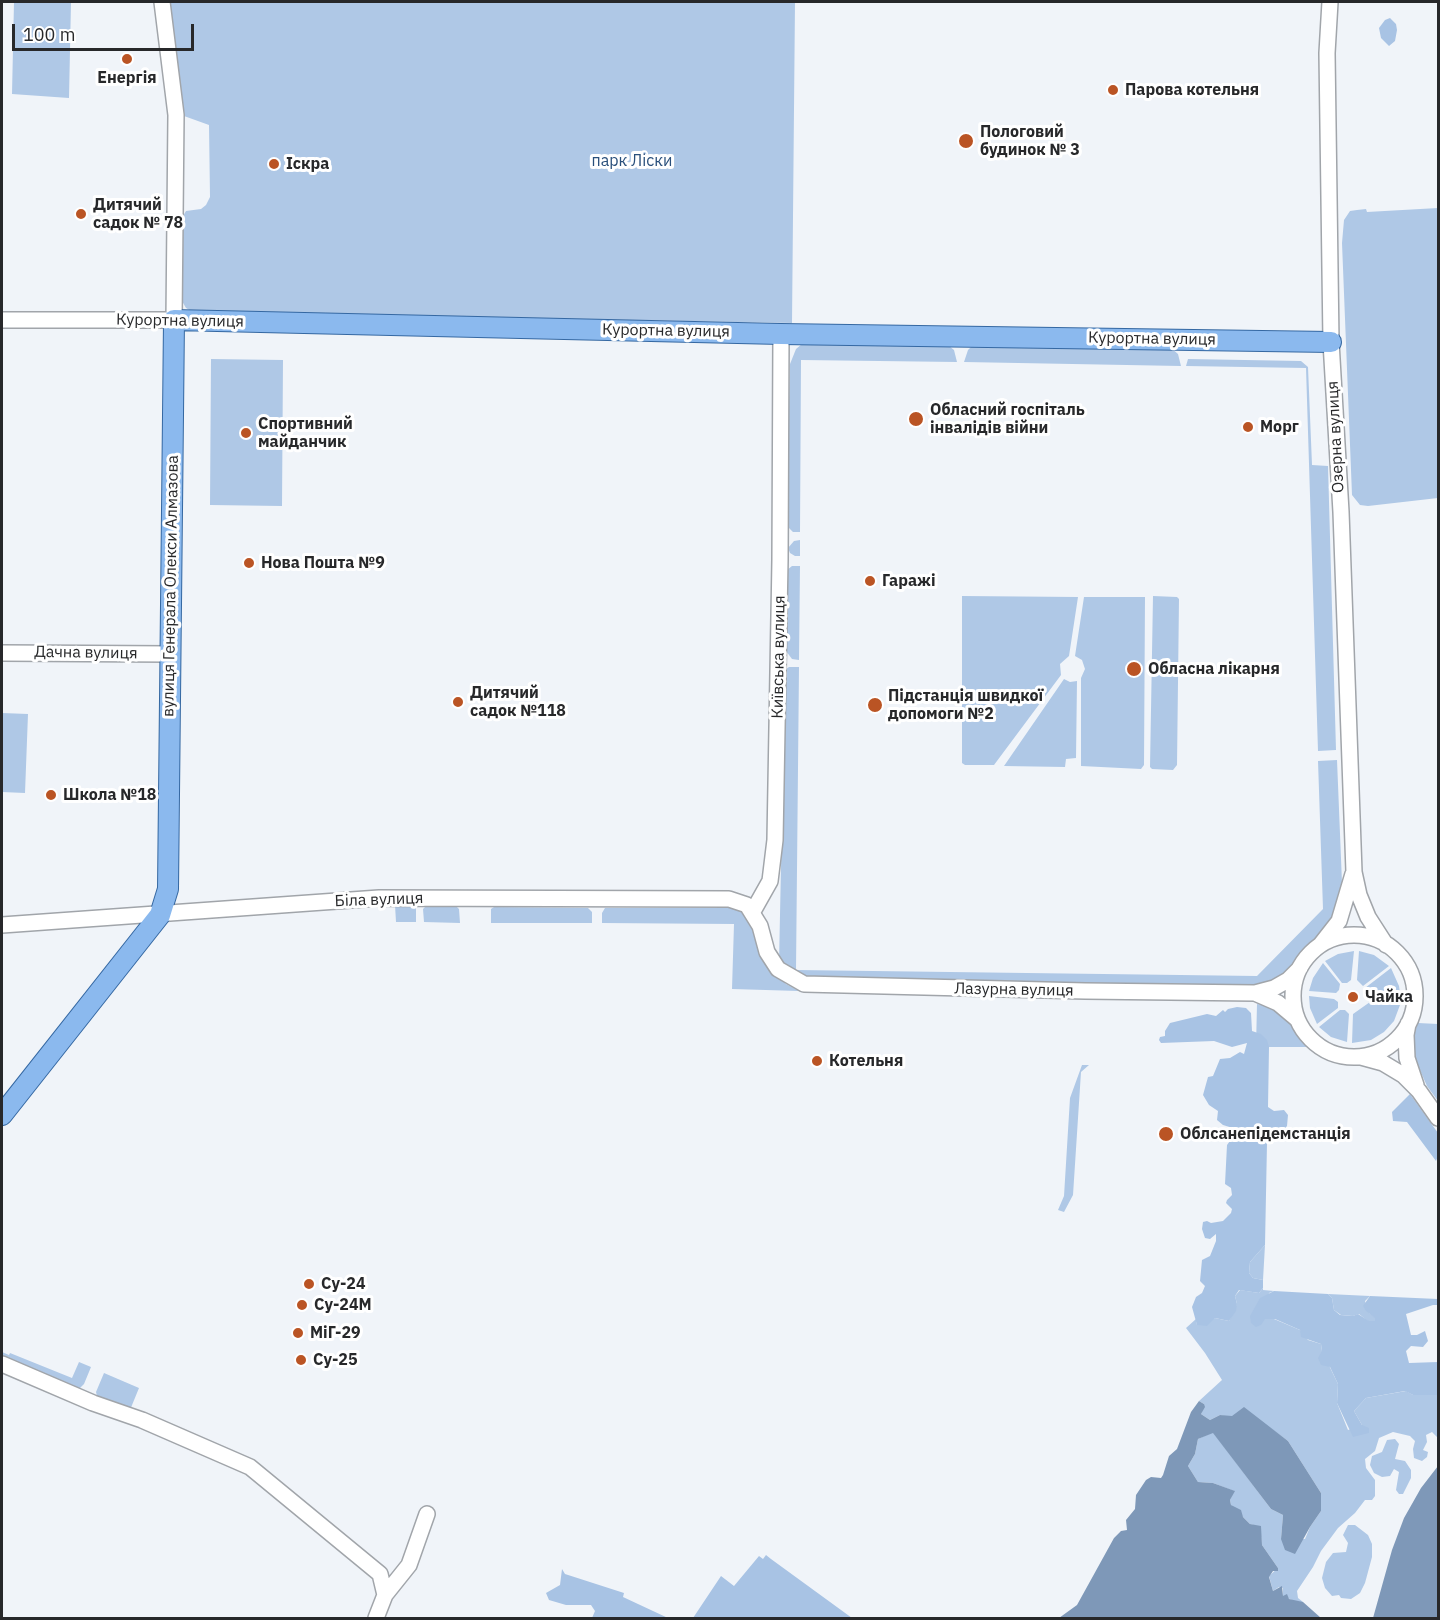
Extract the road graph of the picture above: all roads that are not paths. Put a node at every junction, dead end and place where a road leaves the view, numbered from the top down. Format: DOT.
graph roads {
  1 [pos="162,2"];
  2 [pos="1330,2"];
  3 [pos="2,320"];
  4 [pos="174,320"];
  5 [pos="781,334"];
  6 [pos="1331,342"];
  7 [pos="2,652"];
  8 [pos="170,654"];
  9 [pos="1354,872"];
  10 [pos="752,913"];
  11 [pos="160,915"];
  12 [pos="2,925"];
  13 [pos="1386,945"];
  14 [pos="1319,946"];
  15 [pos="1300,968"];
  16 [pos="1255,993"];
  17 [pos="1297,1019"];
  18 [pos="1408,1024"];
  19 [pos="1361,1057"];
  20 [pos="1419,1091"];
  21 [pos="2,1115"];
  22 [pos="1438,1118"];
  23 [pos="2,1364"];
  24 [pos="427,1514"];
  25 [pos="385,1595"];
  26 [pos="376,1618"];
  1 -- 4 [label="street, вулиця Генерала Олекси Алмазова"];
  2 -- 6 [label="street, Озерна вулиця"];
  3 -- 4 [label="street, Курортна вулиця"];
  4 -- 5 [label="main road, Курортна вулиця"];
  4 -- 8 [label="main road, вулиця Генерала Олекси Алмазова"];
  5 -- 6 [label="main road, Курортна вулиця"];
  5 -- 10 [label="street, Київська вулиця"];
  6 -- 9 [label="street, Озерна вулиця"];
  7 -- 8 [label="street, Дачна вулиця"];
  8 -- 11 [label="main road, вулиця Генерала Олекси Алмазова"];
  9 -- 13 [label="street, Озерна вулиця"];
  9 -- 14 [label="street, Озерна вулиця"];
  10 -- 11 [label="street, Біла вулиця"];
  10 -- 16 [label="street, Лазурна вулиця"];
  11 -- 12 [label="street, Біла вулиця"];
  11 -- 21 [label="main road, вулиця Генерала Олекси Алмазова"];
  13 -- 14 [label="street"];
  13 -- 18 [label="street"];
  14 -- 15 [label="street"];
  15 -- 16 [label="street, Лазурна вулиця"];
  15 -- 17 [label="street"];
  16 -- 17 [label="street, Лазурна вулиця"];
  17 -- 19 [label="street"];
  18 -- 19 [label="street"];
  18 -- 20 [label="street"];
  19 -- 20 [label="street"];
  20 -- 22 [label="street"];
  23 -- 25 [label="street"];
  24 -- 25 [label="street"];
  25 -- 26 [label="street"];
}
